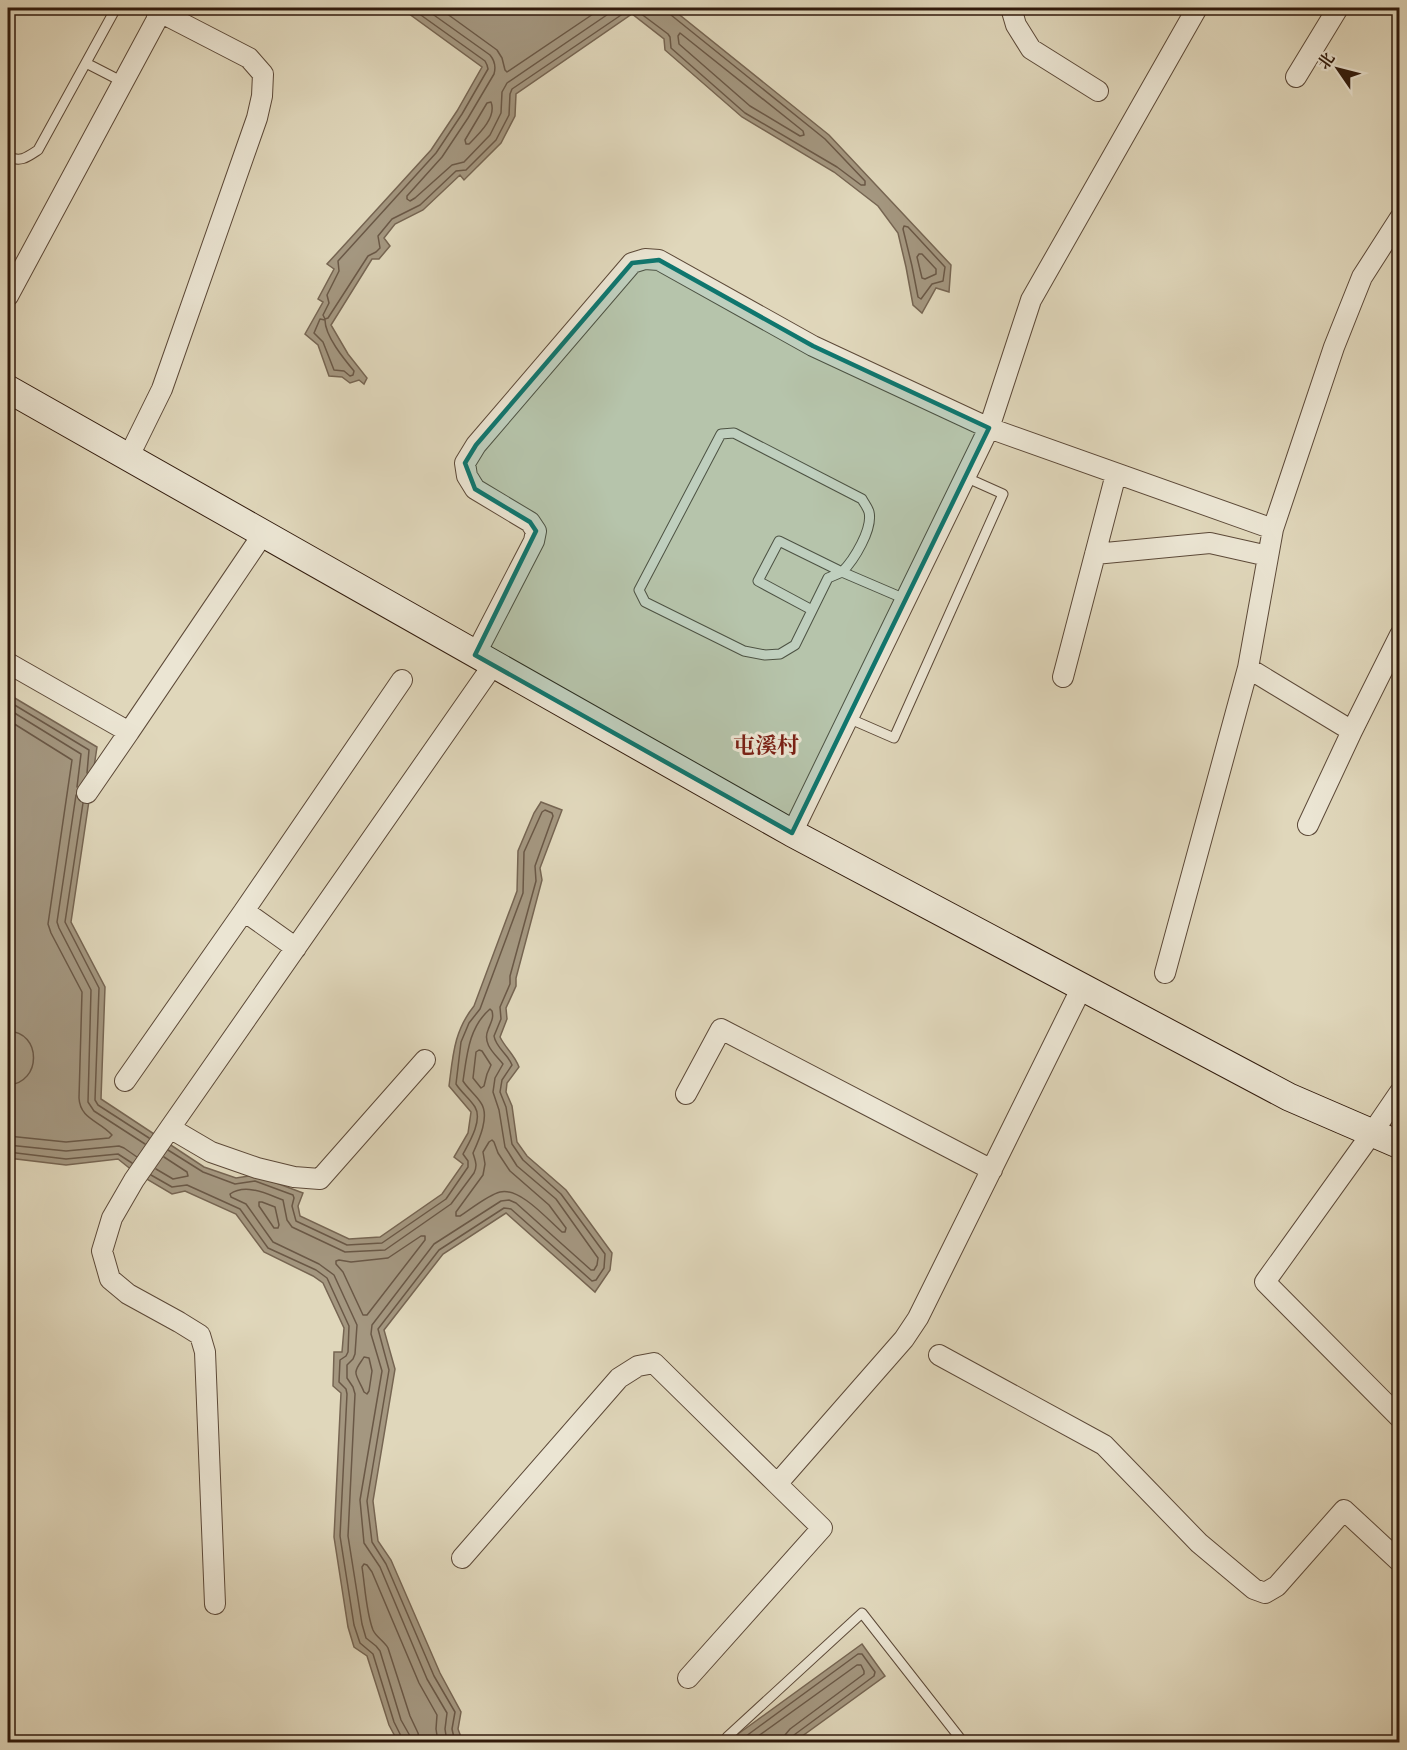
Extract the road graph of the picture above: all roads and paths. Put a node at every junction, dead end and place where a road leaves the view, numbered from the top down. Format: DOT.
graph roads {
  1 [pos="116,8"];
  2 [pos="1011,8"];
  3 [pos="1197,8"];
  4 [pos="1338,8"];
  5 [pos="159,9"];
  6 [pos="86,63"];
  7 [pos="1296,77"];
  8 [pos="123,82"];
  9 [pos="1098,91"];
  10 [pos="8,157"];
  11 [pos="1400,218"];
  12 [pos="8,296"];
  13 [pos="8,389"];
  14 [pos="988,429"];
  15 [pos="128,458"];
  16 [pos="1116,474"];
  17 [pos="965,477"];
  18 [pos="1274,529"];
  19 [pos="263,534"];
  20 [pos="1095,554"];
  21 [pos="1269,556"];
  22 [pos="842,572"];
  23 [pos="905,599"];
  24 [pos="812,610"];
  25 [pos="1400,635"];
  26 [pos="484,660"];
  27 [pos="8,663"];
  28 [pos="1248,668"];
  29 [pos="1063,677"];
  30 [pos="402,680"];
  31 [pos="848,718"];
  32 [pos="1352,731"];
  33 [pos="129,732"];
  34 [pos="87,793"];
  35 [pos="1308,825"];
  36 [pos="792,833"];
  37 [pos="244,911"];
  38 [pos="296,948"];
  39 [pos="1164,973"];
  40 [pos="1082,987"];
  41 [pos="425,1060"];
  42 [pos="124,1081"];
  43 [pos="1400,1092"];
  44 [pos="686,1094"];
  45 [pos="167,1133"];
  46 [pos="1372,1133"];
  47 [pos="1400,1145"];
  48 [pos="992,1170"];
  49 [pos="939,1355"];
  50 [pos="1400,1418"];
  51 [pos="777,1484"];
  52 [pos="462,1558"];
  53 [pos="1400,1562"];
  54 [pos="215,1604"];
  55 [pos="688,1678"];
  56 [pos="727,1737"];
  57 [pos="963,1743"];
  1 -- 6 [label="lane"];
  2 -- 9 [label="street"];
  3 -- 14 [label="street"];
  4 -- 7 [label="street"];
  5 -- 8 [label="street"];
  5 -- 15 [label="street"];
  6 -- 8 [label="lane"];
  6 -- 10 [label="lane"];
  8 -- 12 [label="street"];
  11 -- 18 [label="street"];
  13 -- 15 [label="main road"];
  14 -- 16 [label="street"];
  14 -- 17 [label="street"];
  14 -- 26 [label="street"];
  15 -- 19 [label="main road"];
  16 -- 18 [label="street"];
  16 -- 20 [label="street"];
  17 -- 23 [label="street"];
  17 -- 31 [label="lane"];
  18 -- 21 [label="street"];
  19 -- 26 [label="main road"];
  19 -- 33 [label="street"];
  20 -- 21 [label="street"];
  20 -- 29 [label="street"];
  21 -- 28 [label="street"];
  22 -- 23 [label="lane"];
  22 -- 24 [label="lane"];
  22 -- 24 [label="lane"];
  22 -- 24 [label="lane"];
  23 -- 31 [label="street"];
  25 -- 32 [label="street"];
  26 -- 36 [label="main road"];
  26 -- 38 [label="street"];
  27 -- 33 [label="street"];
  28 -- 32 [label="street"];
  28 -- 39 [label="street"];
  30 -- 37 [label="street"];
  31 -- 36 [label="street"];
  32 -- 35 [label="street"];
  33 -- 34 [label="street"];
  36 -- 40 [label="main road"];
  37 -- 38 [label="street"];
  37 -- 42 [label="street"];
  38 -- 45 [label="street"];
  40 -- 46 [label="main road"];
  40 -- 48 [label="street"];
  41 -- 45 [label="street"];
  43 -- 46 [label="street"];
  44 -- 48 [label="street"];
  45 -- 54 [label="street"];
  46 -- 47 [label="main road"];
  46 -- 50 [label="street"];
  48 -- 51 [label="street"];
  49 -- 53 [label="street"];
  51 -- 52 [label="street"];
  51 -- 55 [label="street"];
  56 -- 57 [label="lane"];
}
